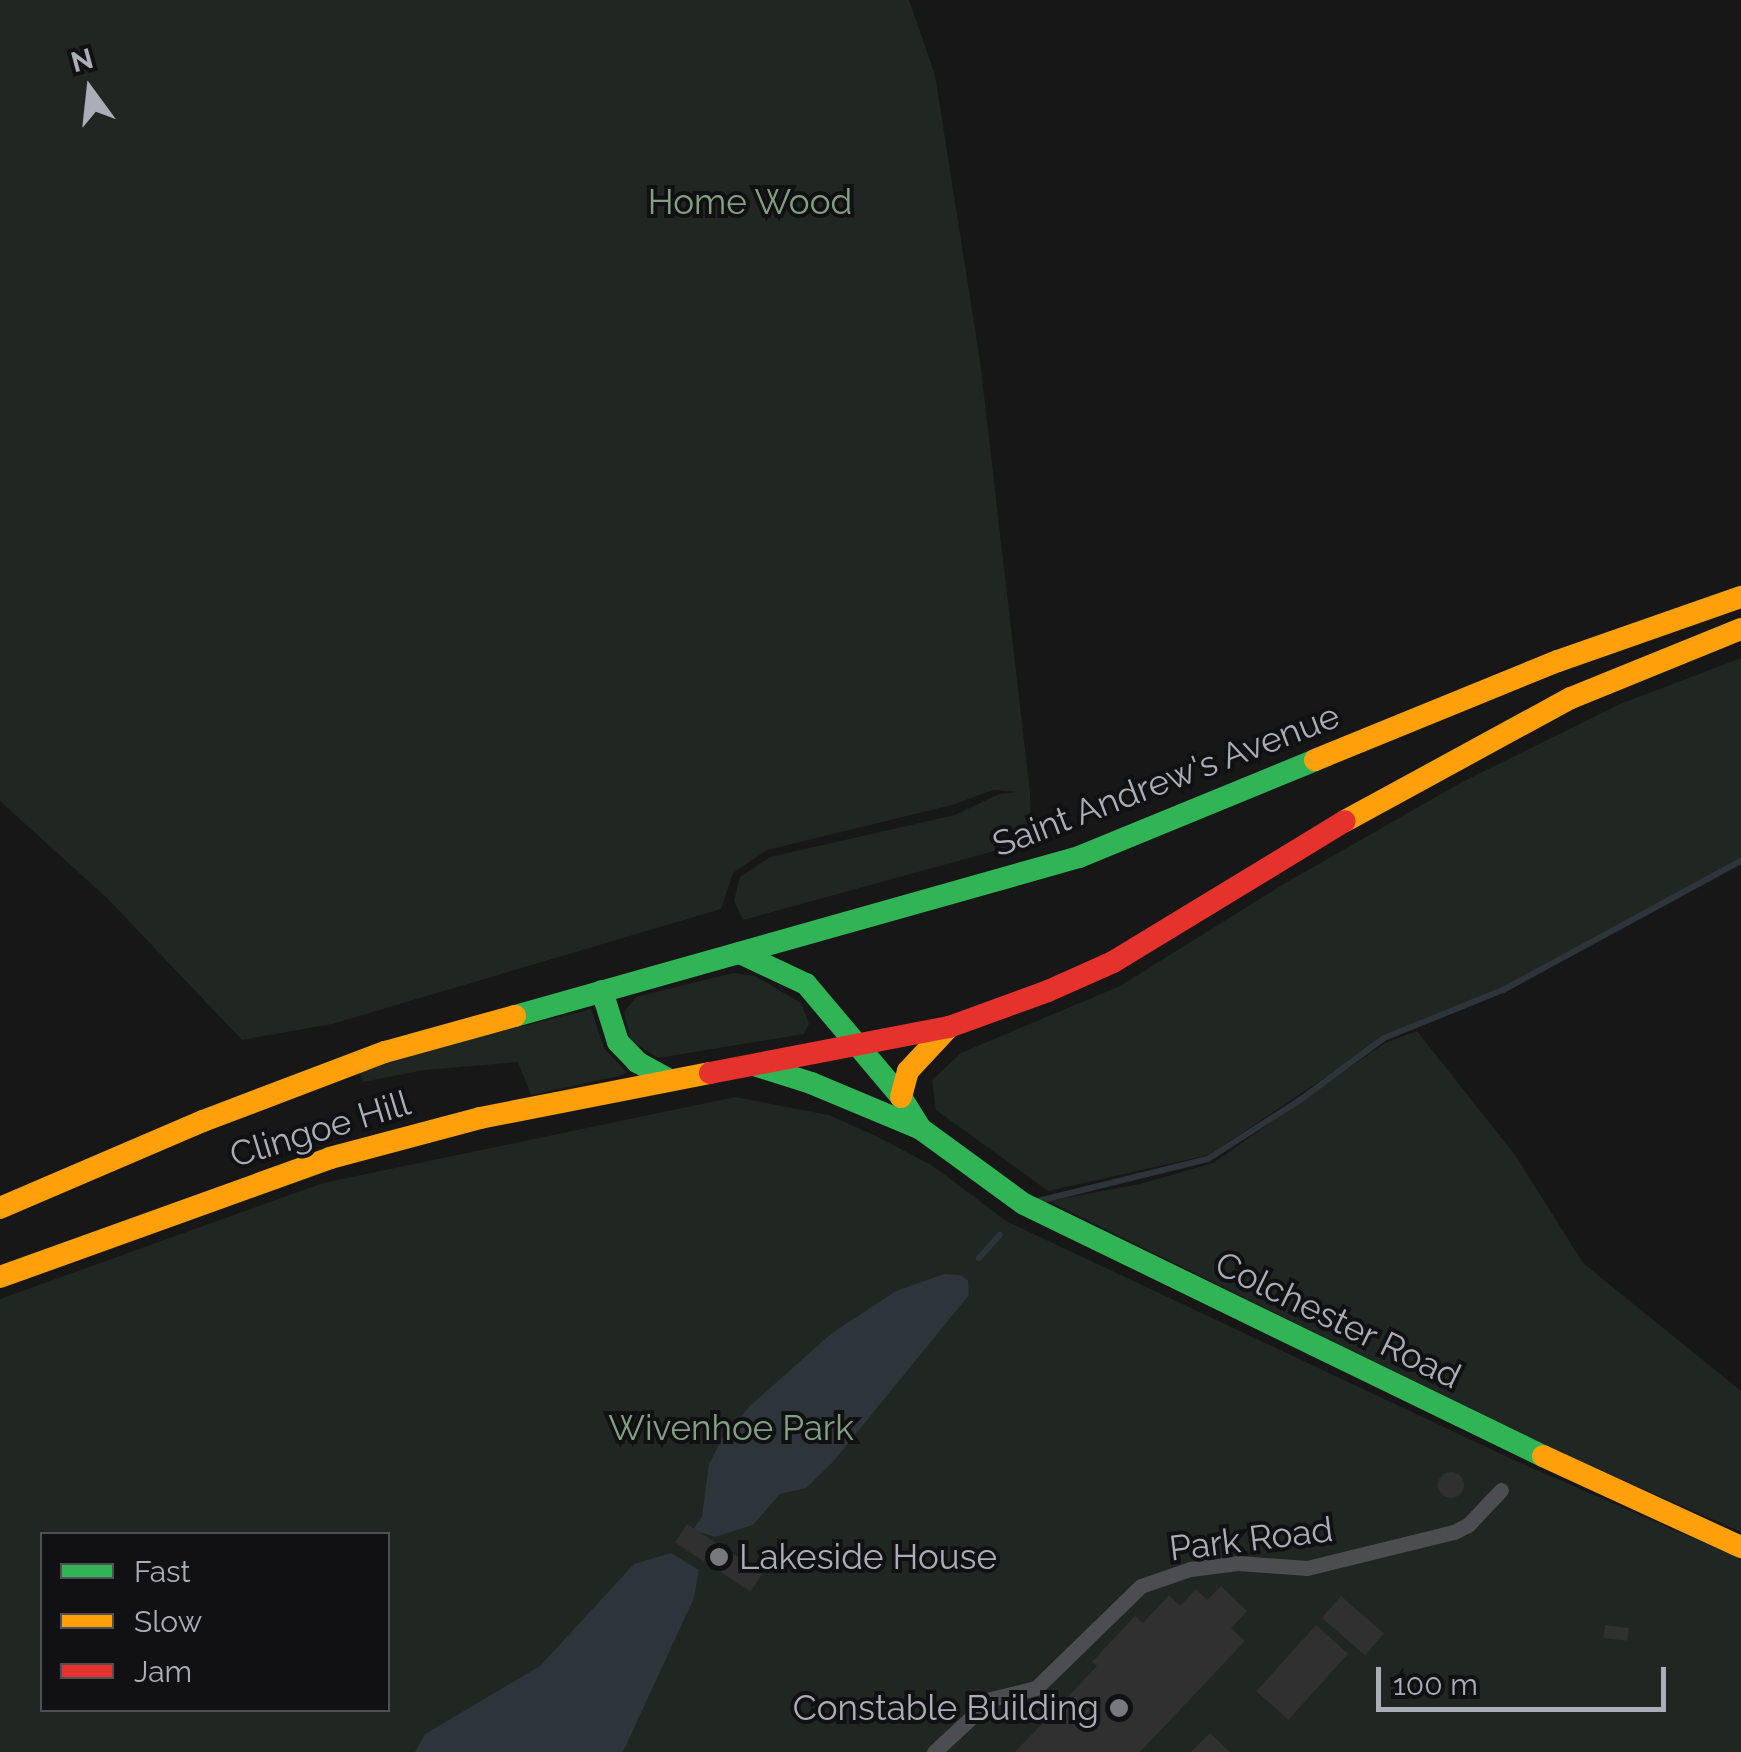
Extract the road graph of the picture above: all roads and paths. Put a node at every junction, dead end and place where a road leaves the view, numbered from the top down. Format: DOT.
graph roads {
  1 [pos="1741,596"];
  2 [pos="1741,629"];
  3 [pos="740,953"];
  4 [pos="602,990"];
  5 [pos="949,1026"];
  6 [pos="857,1048"];
  7 [pos="754,1065"];
  8 [pos="670,1080"];
  9 [pos="901,1097"];
  10 [pos="921,1129"];
  11 [pos="0,1208"];
  12 [pos="0,1277"];
  13 [pos="1501,1490"];
  14 [pos="1741,1546"];
  15 [pos="934,1752"];
  1 -- 3 [label="main road, Saint Andrew's Avenue"];
  2 -- 5 [label="main road"];
  3 -- 4 [label="main road, Saint Andrew's Avenue"];
  3 -- 6 [label="main road, Colchester Road"];
  4 -- 8 [label="main road"];
  4 -- 11 [label="main road, Clingoe Hill"];
  5 -- 6 [label="main road"];
  5 -- 9 [label="main road"];
  6 -- 7 [label="main road"];
  6 -- 9 [label="main road, Colchester Road"];
  7 -- 8 [label="main road"];
  7 -- 10 [label="main road, Colchester Road"];
  8 -- 12 [label="main road, Clingoe Hill"];
  9 -- 10 [label="main road, Colchester Road"];
  10 -- 14 [label="main road, Colchester Road"];
  13 -- 15 [label="street, Park Road"];
}
